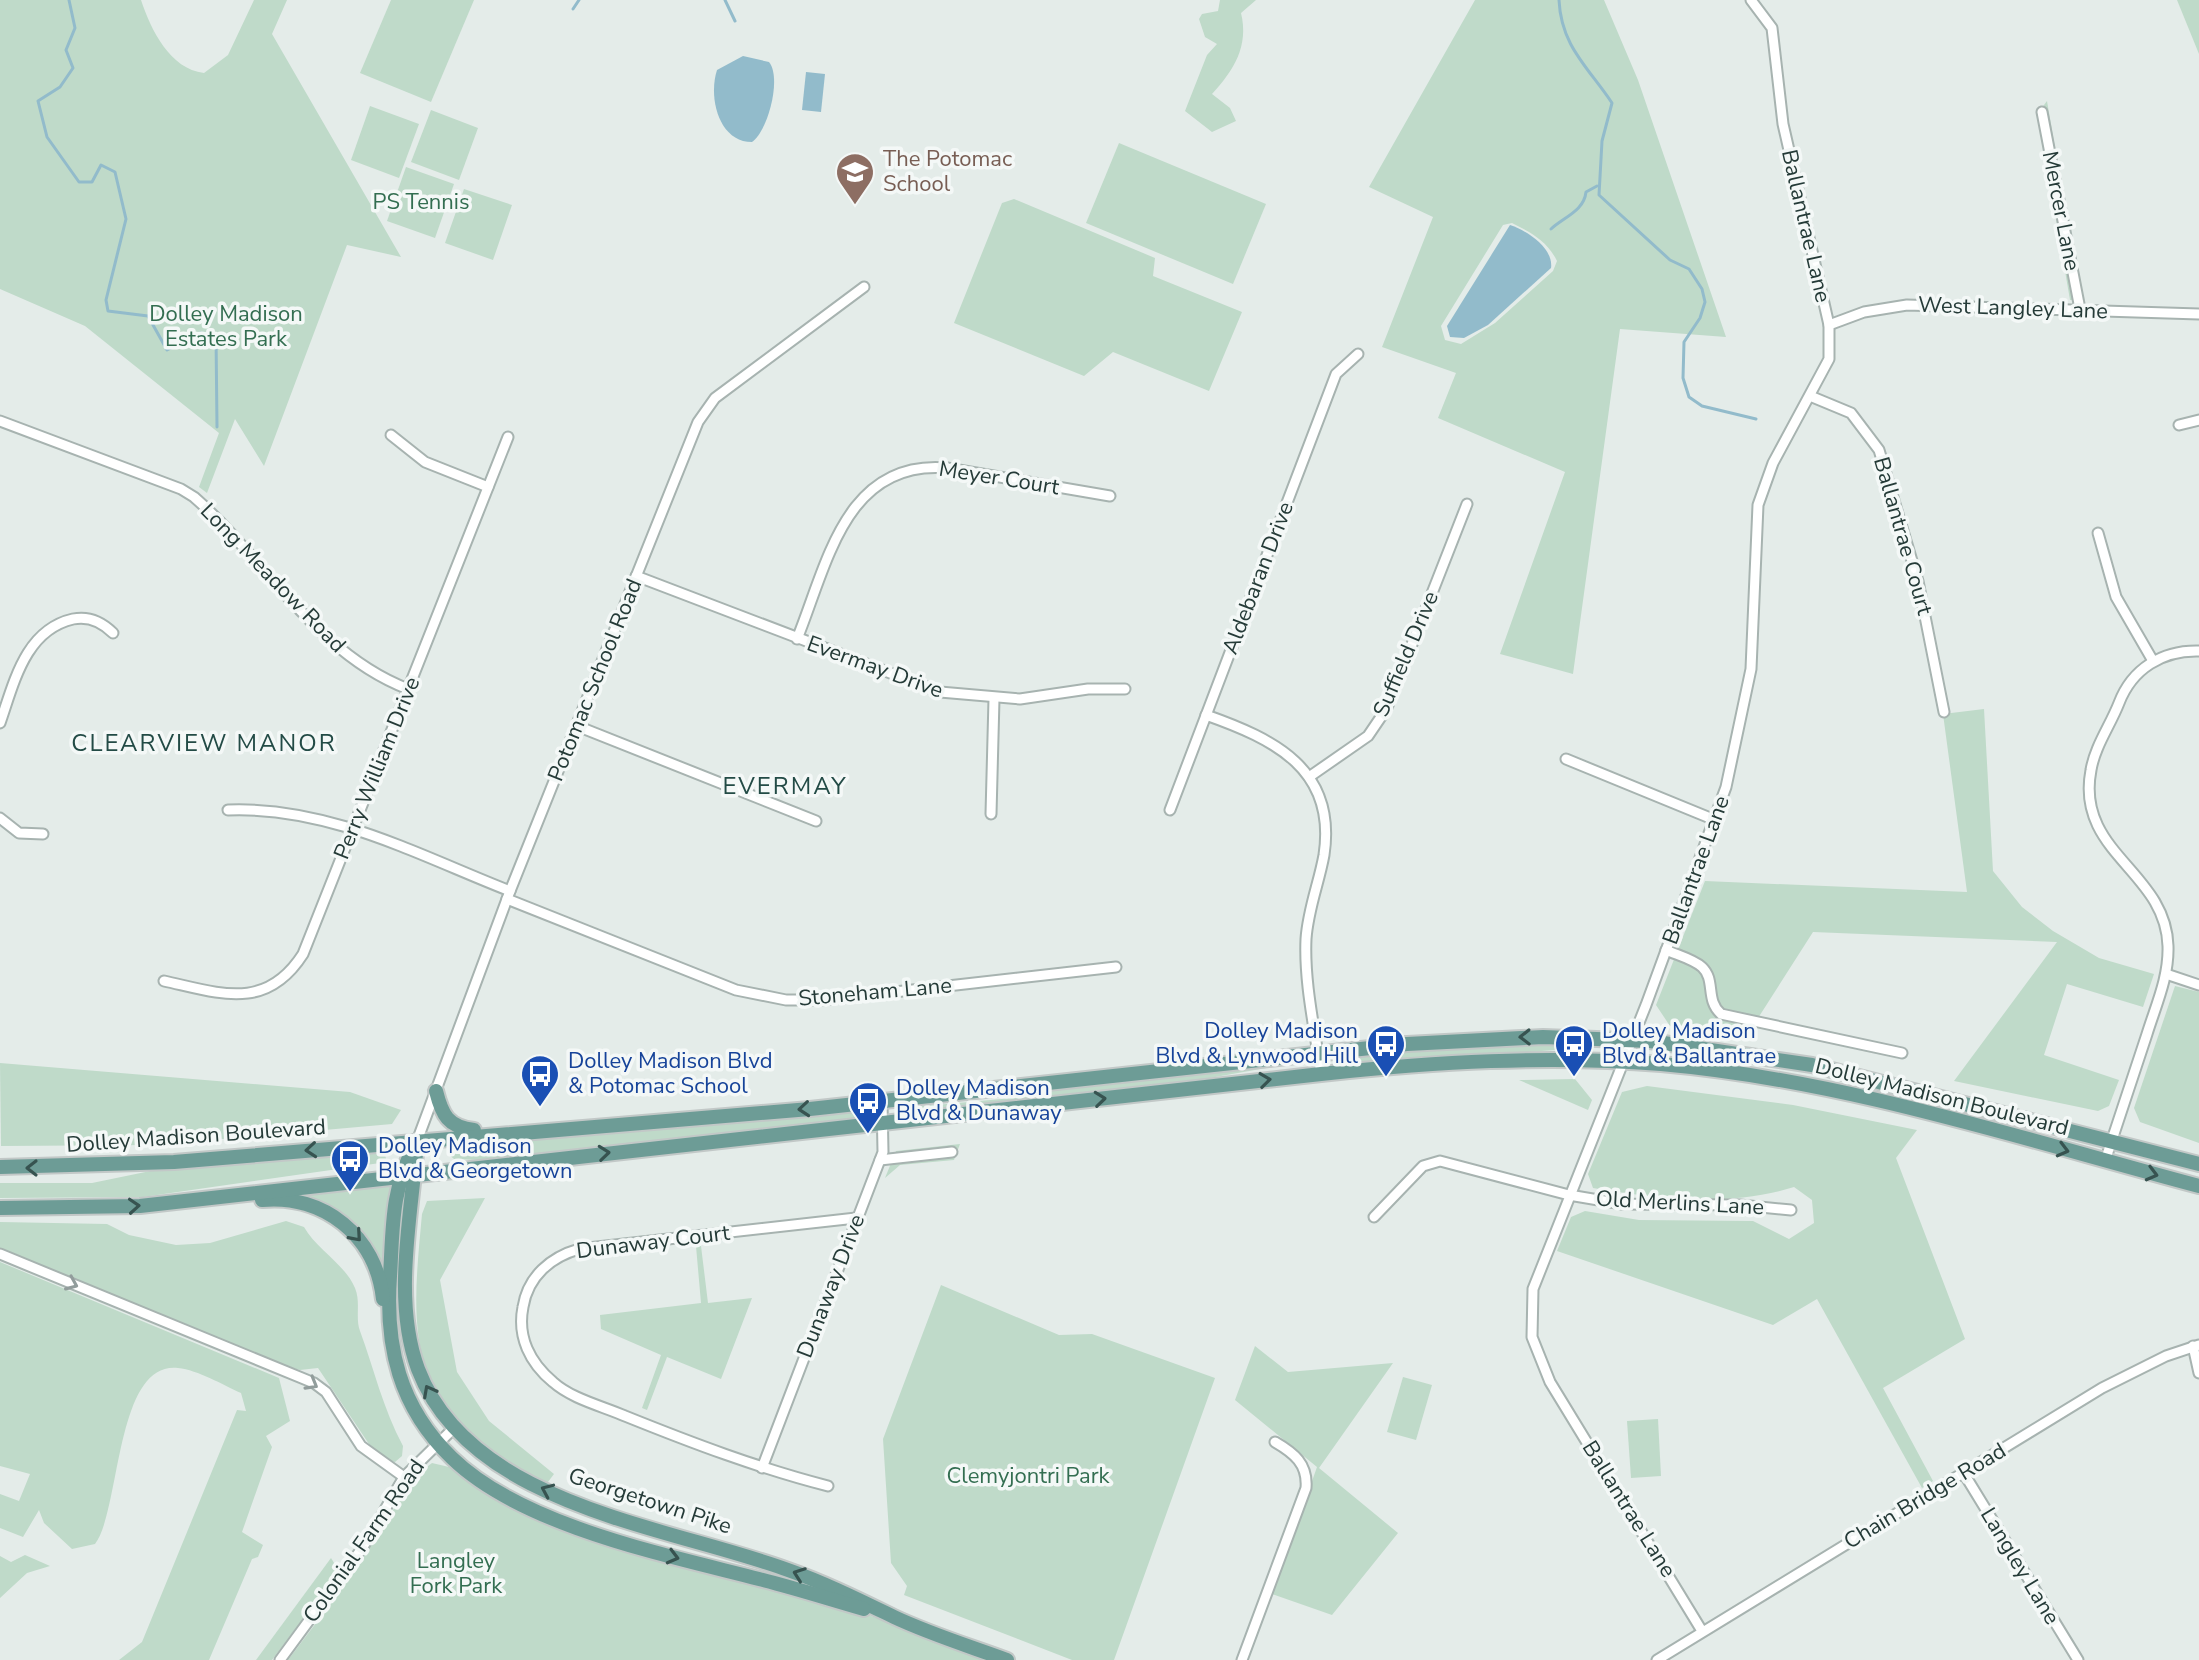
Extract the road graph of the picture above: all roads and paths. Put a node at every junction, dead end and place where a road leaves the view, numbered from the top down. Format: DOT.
graph roads {
  1 [pos="1751,0"];
  2 [pos="2042,112"];
  3 [pos="864,287"];
  4 [pos="2080,309"];
  5 [pos="2199,314"];
  6 [pos="1829,325"];
  7 [pos="1358,354"];
  8 [pos="1810,396"];
  9 [pos="2199,420"];
  10 [pos="0,421"];
  11 [pos="2179,425"];
  12 [pos="391,435"];
  13 [pos="508,437"];
  14 [pos="488,487"];
  15 [pos="1110,496"];
  16 [pos="1467,504"];
  17 [pos="2098,533"];
  18 [pos="636,576"];
  19 [pos="113,633"];
  20 [pos="797,639"];
  21 [pos="2199,651"];
  22 [pos="2153,661"];
  23 [pos="408,689"];
  24 [pos="1125,689"];
  25 [pos="994,699"];
  26 [pos="1944,712"];
  27 [pos="1206,715"];
  28 [pos="1,719"];
  29 [pos="577,726"];
  30 [pos="1566,759"];
  31 [pos="1309,777"];
  32 [pos="228,810"];
  33 [pos="1170,810"];
  34 [pos="991,814"];
  35 [pos="0,818"];
  36 [pos="1715,820"];
  37 [pos="816,821"];
  38 [pos="352,828"];
  39 [pos="43,834"];
  40 [pos="509,895"];
  41 [pos="1666,950"];
  42 [pos="1116,967"];
  43 [pos="2166,974"];
  44 [pos="164,981"];
  45 [pos="2199,985"];
  46 [pos="1631,1040"];
  47 [pos="1318,1053"];
  48 [pos="1902,1053"];
  49 [pos="1622,1062"];
  50 [pos="1321,1074"];
  51 [pos="436,1091"];
  52 [pos="882,1101"];
  53 [pos="883,1122"];
  54 [pos="502,1134"];
  55 [pos="417,1141"];
  56 [pos="2112,1141"];
  57 [pos="952,1152"];
  58 [pos="880,1160"];
  59 [pos="2105,1161"];
  60 [pos="2199,1164"];
  61 [pos="0,1167"];
  62 [pos="415,1174"];
  63 [pos="399,1175"];
  64 [pos="2199,1186"];
  65 [pos="1569,1195"];
  66 [pos="178,1202"];
  67 [pos="0,1208"];
  68 [pos="1791,1210"];
  69 [pos="1374,1217"];
  70 [pos="856,1218"];
  71 [pos="0,1254"];
  72 [pos="388,1333"];
  73 [pos="2196,1346"];
  74 [pos="2199,1373"];
  75 [pos="454,1428"];
  76 [pos="438,1442"];
  77 [pos="1275,1442"];
  78 [pos="762,1468"];
  79 [pos="1963,1472"];
  80 [pos="404,1477"];
  81 [pos="828,1486"];
  82 [pos="895,1617"];
  83 [pos="1702,1631"];
  84 [pos="280,1660"];
  85 [pos="1007,1660"];
  86 [pos="1242,1660"];
  87 [pos="1657,1660"];
  88 [pos="2078,1660"];
  1 -- 6 [label="street, Ballantrae Lane"];
  2 -- 4 [label="street, Mercer Lane"];
  3 -- 18 [label="street, Potomac School Road"];
  4 -- 5 [label="street, West Langley Lane"];
  4 -- 6 [label="street, West Langley Lane"];
  6 -- 8 [label="street, Ballantrae Lane"];
  7 -- 27 [label="street, Aldebaran Drive"];
  8 -- 26 [label="street, Ballantrae Court"];
  8 -- 36 [label="street, Ballantrae Lane"];
  9 -- 11 [label="street"];
  10 -- 23 [label="street, Long Meadow Road"];
  12 -- 14 [label="street"];
  13 -- 14 [label="street, Perry William Drive"];
  14 -- 23 [label="street, Perry William Drive"];
  15 -- 20 [label="street, Meyer Court"];
  16 -- 31 [label="street, Suffield Drive"];
  17 -- 22 [label="street"];
  18 -- 20 [label="street, Evermay Drive"];
  18 -- 29 [label="street, Potomac School Road"];
  19 -- 28 [label="street"];
  20 -- 25 [label="street, Evermay Drive"];
  21 -- 22 [label="street"];
  22 -- 43 [label="street"];
  23 -- 38 [label="street, Perry William Drive"];
  24 -- 25 [label="street, Evermay Drive"];
  25 -- 34 [label="street"];
  27 -- 31 [label="street"];
  27 -- 33 [label="street, Aldebaran Drive"];
  29 -- 37 [label="street"];
  29 -- 40 [label="street, Potomac School Road"];
  30 -- 36 [label="street"];
  31 -- 47 [label="street"];
  32 -- 38 [label="street, Stoneham Lane"];
  35 -- 39 [label="street"];
  36 -- 41 [label="street, Ballantrae Lane"];
  38 -- 40 [label="street, Stoneham Lane"];
  38 -- 44 [label="street, Perry William Drive"];
  40 -- 42 [label="street, Stoneham Lane"];
  40 -- 51 [label="street, Potomac School Road"];
  41 -- 46 [label="street, Ballantrae Lane"];
  41 -- 48 [label="street"];
  43 -- 45 [label="street"];
  43 -- 56 [label="street"];
  46 -- 47 [label="main road, Dolley Madison Boulevard, one-way"];
  46 -- 49 [label="street, Ballantrae Lane"];
  46 -- 56 [label="main road, Dolley Madison Boulevard"];
  47 -- 50 [label="street"];
  47 -- 52 [label="main road, Dolley Madison Boulevard"];
  49 -- 50 [label="main road, Dolley Madison Boulevard"];
  49 -- 59 [label="main road, Dolley Madison Boulevard, one-way"];
  49 -- 65 [label="street, Ballantrae Lane"];
  53 -- 50 [label="main road, Dolley Madison Boulevard, one-way"];
  51 -- 54 [label="main road"];
  51 -- 55 [label="street, Potomac School Road"];
  52 -- 53 [label="street, Dunaway Drive"];
  52 -- 54 [label="main road, Dolley Madison Boulevard, one-way"];
  53 -- 58 [label="street, Dunaway Drive"];
  62 -- 53 [label="main road, Dolley Madison Boulevard, one-way"];
  54 -- 55 [label="main road, Dolley Madison Boulevard"];
  55 -- 61 [label="main road, Dolley Madison Boulevard, one-way"];
  55 -- 62 [label="main road, Georgetown Pike"];
  55 -- 63 [label="main road, Georgetown Pike"];
  56 -- 59 [label="street"];
  56 -- 60 [label="main road, Dolley Madison Boulevard"];
  57 -- 58 [label="street"];
  58 -- 70 [label="street, Dunaway Drive"];
  59 -- 64 [label="main road, Dolley Madison Boulevard, one-way"];
  62 -- 63 [label="main road, Dolley Madison Boulevard"];
  75 -- 62 [label="main road, Georgetown Pike, one-way"];
  63 -- 66 [label="main road, Dolley Madison Boulevard"];
  63 -- 72 [label="main road, Georgetown Pike"];
  65 -- 68 [label="street, Old Merlins Lane"];
  65 -- 69 [label="street, Old Merlins Lane"];
  65 -- 83 [label="street, Ballantrae Lane"];
  67 -- 66 [label="main road, Dolley Madison Boulevard, one-way"];
  66 -- 72 [label="main road, one-way"];
  70 -- 78 [label="street, Dunaway Drive"];
  70 -- 78 [label="street, Dunaway Court"];
  71 -- 80 [label="street, one-way"];
  72 -- 76 [label="main road, Georgetown Pike"];
  73 -- 74 [label="street"];
  73 -- 79 [label="street, Chain Bridge Road"];
  75 -- 76 [label="street, Colonial Farm Road"];
  82 -- 75 [label="main road, Georgetown Pike, one-way"];
  76 -- 80 [label="street, Colonial Farm Road"];
  76 -- 82 [label="main road, Georgetown Pike, one-way"];
  77 -- 86 [label="street"];
  78 -- 81 [label="street, Dunaway Court"];
  79 -- 83 [label="street, Chain Bridge Road"];
  79 -- 88 [label="street, Langley Lane"];
  80 -- 84 [label="street, Colonial Farm Road"];
  82 -- 85 [label="main road, Georgetown Pike"];
  83 -- 87 [label="street, Chain Bridge Road"];
}
